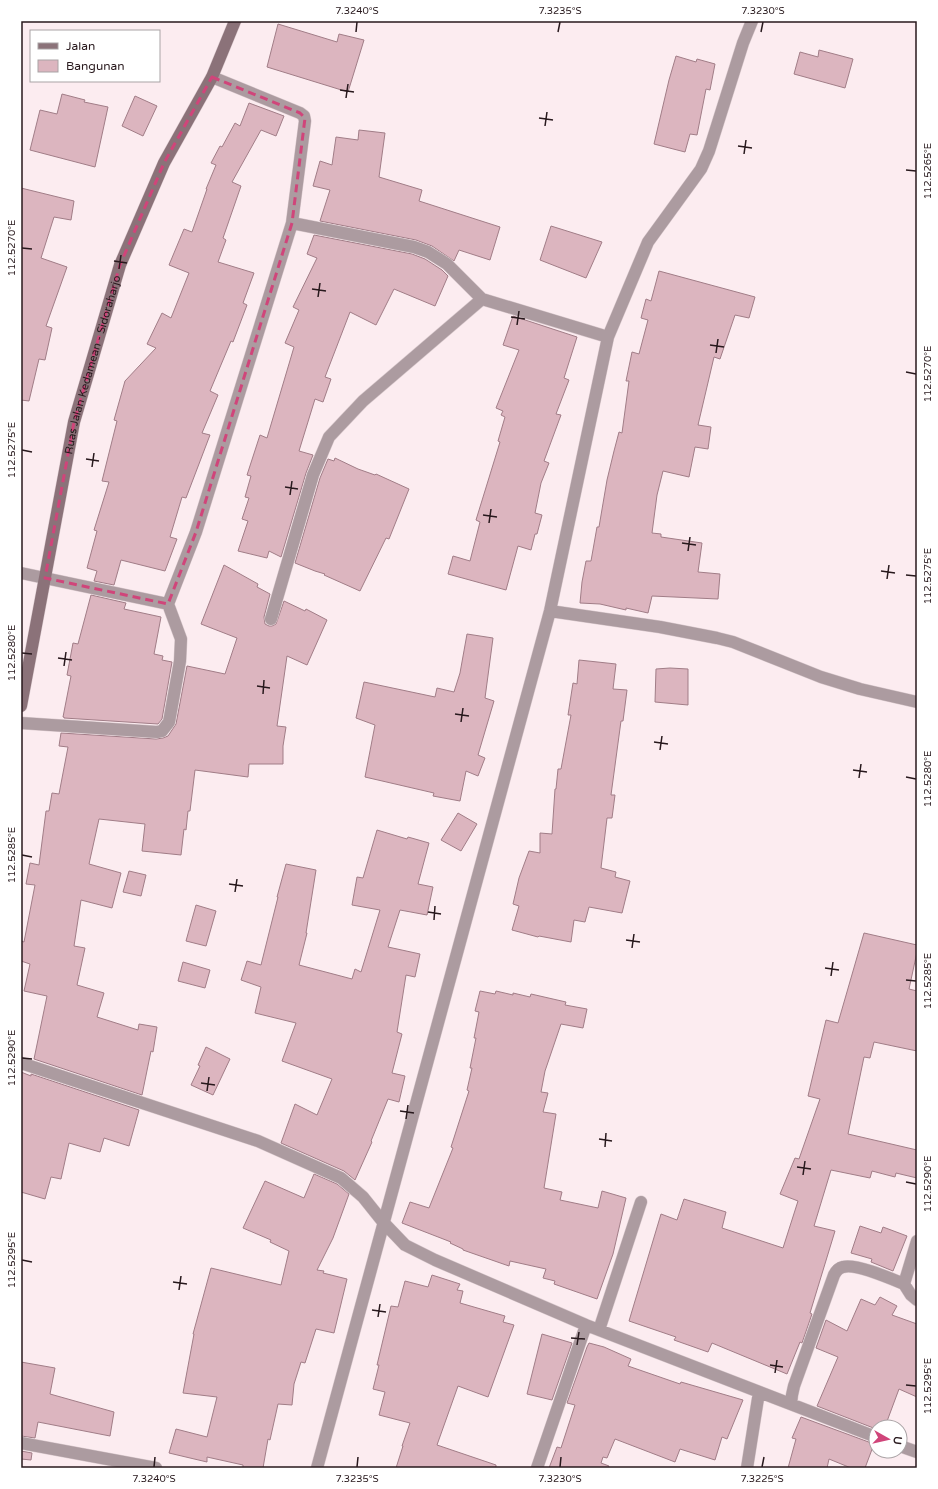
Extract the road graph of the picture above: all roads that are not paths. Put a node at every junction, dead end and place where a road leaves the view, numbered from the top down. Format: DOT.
graph roads {
  1 [pos="235,21"];
  2 [pos="752,21"];
  3 [pos="212,77"];
  4 [pos="292,223"];
  5 [pos="482,299"];
  6 [pos="608,337"];
  7 [pos="21,573"];
  8 [pos="45,578"];
  9 [pos="168,604"];
  10 [pos="550,611"];
  11 [pos="271,619"];
  12 [pos="917,702"];
  13 [pos="21,706"];
  14 [pos="21,723"];
  15 [pos="21,1063"];
  16 [pos="641,1202"];
  17 [pos="384,1222"];
  18 [pos="917,1241"];
  19 [pos="904,1284"];
  20 [pos="917,1300"];
  21 [pos="586,1325"];
  22 [pos="599,1330"];
  23 [pos="759,1392"];
  24 [pos="791,1404"];
  25 [pos="868,1434"];
  26 [pos="21,1443"];
  27 [pos="156,1468"];
  28 [pos="316,1468"];
  29 [pos="537,1468"];
  30 [pos="747,1468"];
  1 -- 3 [label="main road, Ruas Jalan Kedamean - Sidoraharjo"];
  2 -- 6 [label="street"];
  3 -- 4 [label="street"];
  3 -- 8 [label="main road, Ruas Jalan Kedamean - Sidoraharjo"];
  4 -- 5 [label="street"];
  4 -- 9 [label="street"];
  5 -- 6 [label="street"];
  5 -- 11 [label="street"];
  6 -- 10 [label="street"];
  7 -- 8 [label="street"];
  8 -- 9 [label="street"];
  8 -- 13 [label="main road, Ruas Jalan Kedamean - Sidoraharjo"];
  9 -- 14 [label="street"];
  10 -- 12 [label="street"];
  10 -- 17 [label="street"];
  15 -- 17 [label="street"];
  16 -- 22 [label="street"];
  17 -- 21 [label="street"];
  17 -- 28 [label="street"];
  18 -- 19 [label="street"];
  19 -- 20 [label="street"];
  19 -- 24 [label="street"];
  21 -- 22 [label="street"];
  21 -- 29 [label="street"];
  22 -- 23 [label="street"];
  23 -- 24 [label="street"];
  23 -- 30 [label="street"];
  24 -- 25 [label="street"];
  26 -- 27 [label="street"];
}
